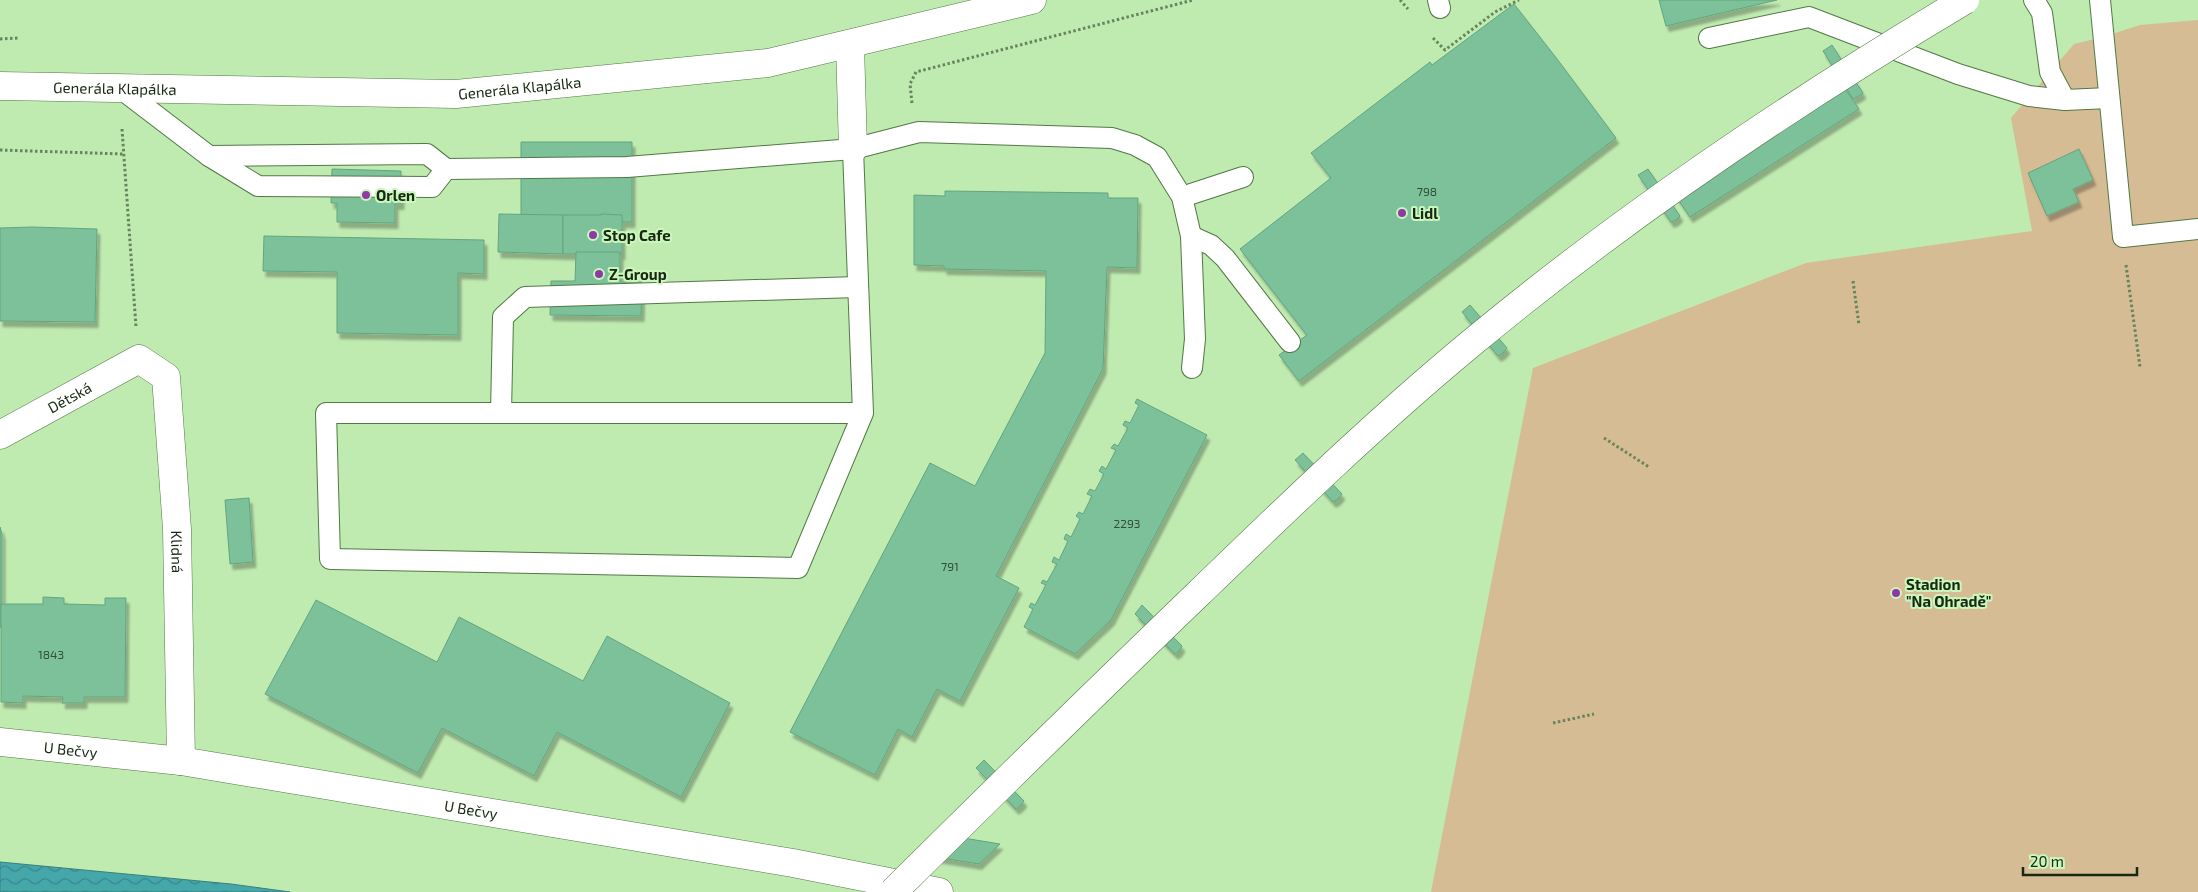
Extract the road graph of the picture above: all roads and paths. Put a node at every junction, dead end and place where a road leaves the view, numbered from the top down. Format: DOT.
graph roads {
  1 [pos="1032,0"];
  2 [pos="1194,0"];
  3 [pos="1965,0"];
  4 [pos="2034,0"];
  5 [pos="2100,0"];
  6 [pos="18,38"];
  7 [pos="1709,38"];
  8 [pos="0,39"];
  9 [pos="850,45"];
  10 [pos="0,86"];
  11 [pos="120,88"];
  12 [pos="2109,98"];
  13 [pos="2065,100"];
  14 [pos="919,132"];
  15 [pos="852,149"];
  16 [pos="0,150"];
  17 [pos="123,154"];
  18 [pos="209,156"];
  19 [pos="446,169"];
  20 [pos="1243,177"];
  21 [pos="1182,197"];
  22 [pos="2198,229"];
  23 [pos="1191,236"];
  24 [pos="2123,237"];
  25 [pos="1853,281"];
  26 [pos="858,287"];
  27 [pos="1859,325"];
  28 [pos="1290,342"];
  29 [pos="139,359"];
  30 [pos="2140,366"];
  31 [pos="1192,368"];
  32 [pos="501,413"];
  33 [pos="863,414"];
  34 [pos="0,435"];
  35 [pos="1604,438"];
  36 [pos="1649,467"];
  37 [pos="1594,714"];
  38 [pos="1553,723"];
  39 [pos="0,742"];
  40 [pos="182,761"];
  41 [pos="893,892"];
  42 [pos="939,892"];
  1 -- 9 [label="street, Generála Klapálka"];
  2 -- 14 [label="path"];
  3 -- 41 [label="street, bridge"];
  4 -- 13 [label="lane"];
  5 -- 12 [label="lane"];
  6 -- 8 [label="path"];
  7 -- 13 [label="lane"];
  9 -- 11 [label="street, Generála Klapálka"];
  9 -- 15 [label="street"];
  10 -- 11 [label="street, Generála Klapálka"];
  11 -- 17 [label="path"];
  11 -- 18 [label="lane"];
  12 -- 13 [label="lane"];
  12 -- 24 [label="lane"];
  14 -- 15 [label="lane"];
  14 -- 21 [label="lane"];
  15 -- 19 [label="lane"];
  15 -- 26 [label="lane"];
  16 -- 17 [label="path"];
  17 -- 29 [label="path"];
  18 -- 19 [label="lane"];
  18 -- 19 [label="lane"];
  20 -- 21 [label="lane"];
  21 -- 23 [label="lane"];
  22 -- 24 [label="lane"];
  23 -- 28 [label="lane"];
  23 -- 31 [label="lane"];
  24 -- 30 [label="path"];
  25 -- 27 [label="path"];
  26 -- 32 [label="lane"];
  26 -- 33 [label="lane"];
  29 -- 34 [label="street, Dětská"];
  29 -- 40 [label="street, Klidná"];
  32 -- 33 [label="lane"];
  32 -- 33 [label="lane"];
  35 -- 36 [label="path"];
  37 -- 38 [label="path"];
  39 -- 40 [label="street, U Bečvy"];
  40 -- 42 [label="street, U Bečvy"];
}
